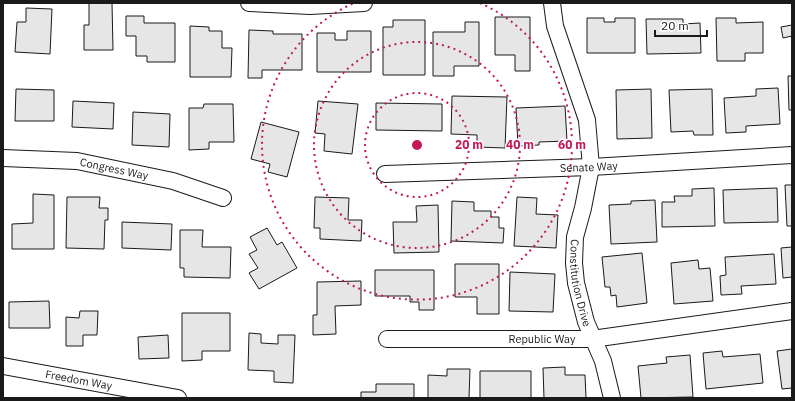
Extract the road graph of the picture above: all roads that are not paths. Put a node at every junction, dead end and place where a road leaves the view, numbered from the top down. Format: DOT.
graph roads {
  1 [pos="249,3"];
  2 [pos="364,3"];
  3 [pos="552,3"];
  4 [pos="792,155"];
  5 [pos="3,158"];
  6 [pos="591,167"];
  7 [pos="385,174"];
  8 [pos="223,198"];
  9 [pos="792,311"];
  10 [pos="387,339"];
  11 [pos="592,339"];
  12 [pos="3,366"];
  13 [pos="178,398"];
  14 [pos="612,398"];
  1 -- 2 [label="street"];
  3 -- 6 [label="street, Constitution Drive"];
  4 -- 6 [label="street, Senate Way"];
  5 -- 8 [label="street, Congress Way"];
  6 -- 7 [label="street, Senate Way"];
  6 -- 11 [label="street, Constitution Drive"];
  9 -- 11 [label="street, Republic Way"];
  10 -- 11 [label="street, Republic Way"];
  11 -- 14 [label="street, Constitution Drive"];
  12 -- 13 [label="street, Freedom Way"];
}
